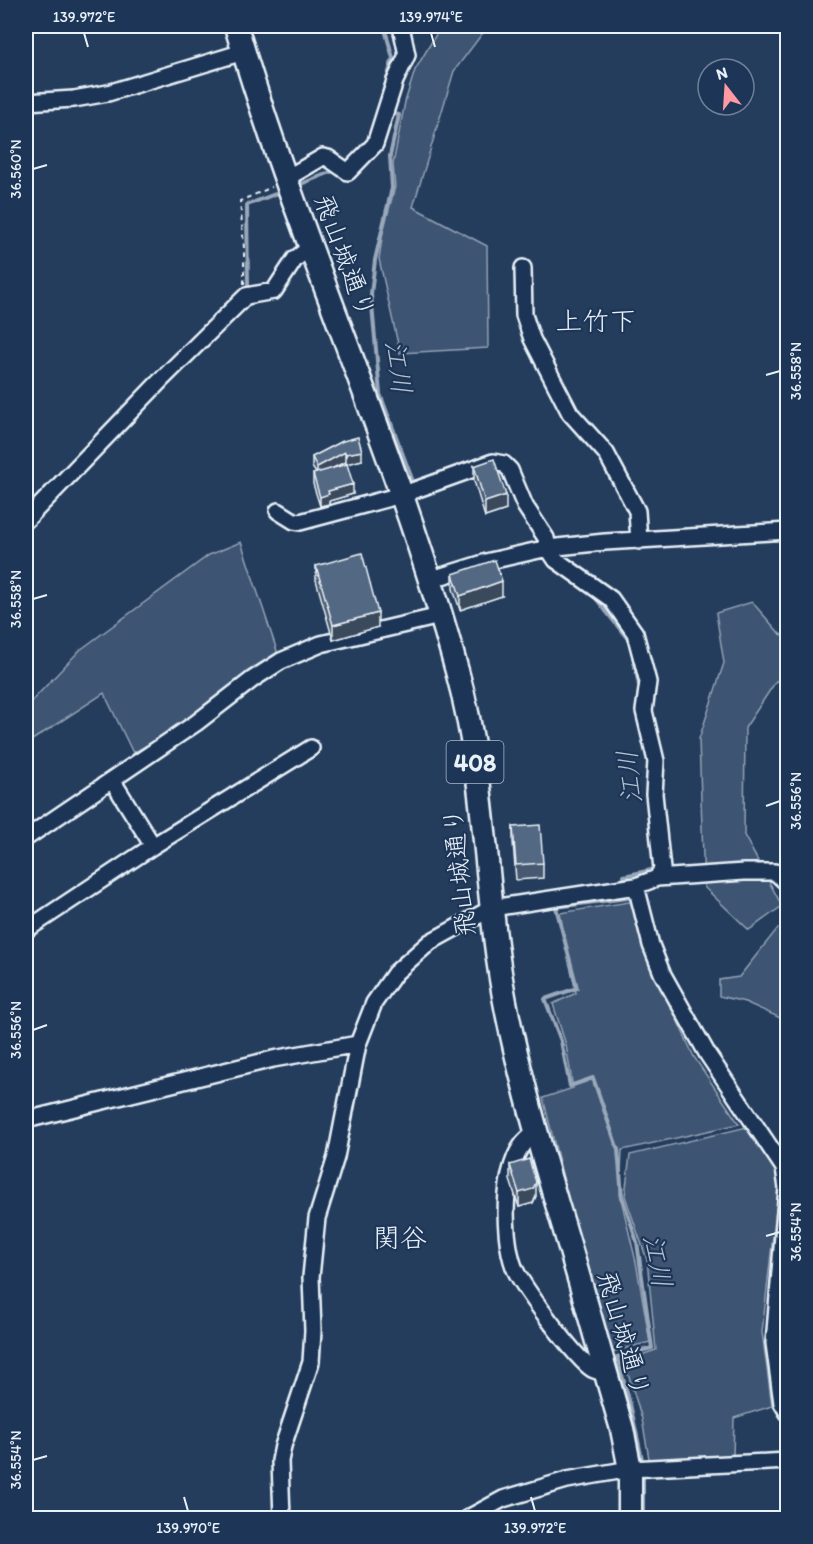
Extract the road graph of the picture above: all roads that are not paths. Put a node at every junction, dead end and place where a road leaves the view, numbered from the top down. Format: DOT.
graph roads {
  1 [pos="236,26"];
  2 [pos="401,26"];
  3 [pos="243,52"];
  4 [pos="26,102"];
  5 [pos="287,178"];
  6 [pos="311,247"];
  7 [pos="523,268"];
  8 [pos="401,495"];
  9 [pos="278,511"];
  10 [pos="26,520"];
  11 [pos="788,531"];
  12 [pos="639,541"];
  13 [pos="548,548"];
  14 [pos="429,580"];
  15 [pos="440,616"];
  16 [pos="311,748"];
  17 [pos="112,780"];
  18 [pos="26,838"];
  19 [pos="153,846"];
  20 [pos="657,878"];
  21 [pos="788,884"];
  22 [pos="636,886"];
  23 [pos="492,908"];
  24 [pos="26,930"];
  25 [pos="358,1044"];
  26 [pos="26,1120"];
  27 [pos="536,1134"];
  28 [pos="606,1373"];
  29 [pos="788,1413"];
  30 [pos="788,1461"];
  31 [pos="630,1469"];
  32 [pos="282,1518"];
  33 [pos="468,1518"];
  34 [pos="630,1518"];
  1 -- 3 [label="highway, 飛山城通り / 408"];
  2 -- 5 [label="street"];
  3 -- 4 [label="street"];
  3 -- 5 [label="highway, 飛山城通り / 408"];
  5 -- 6 [label="highway, 飛山城通り / 408"];
  6 -- 8 [label="highway, 飛山城通り / 408"];
  6 -- 10 [label="street"];
  7 -- 12 [label="street"];
  8 -- 9 [label="street"];
  8 -- 13 [label="street"];
  8 -- 14 [label="highway, 飛山城通り / 408"];
  11 -- 12 [label="street"];
  12 -- 13 [label="street"];
  13 -- 14 [label="street"];
  13 -- 20 [label="street"];
  14 -- 15 [label="highway, 飛山城通り / 408"];
  15 -- 17 [label="street"];
  15 -- 23 [label="highway, 飛山城通り / 408"];
  16 -- 19 [label="street"];
  17 -- 18 [label="street"];
  17 -- 19 [label="street"];
  19 -- 24 [label="street"];
  20 -- 21 [label="street"];
  20 -- 22 [label="street"];
  22 -- 23 [label="street"];
  22 -- 29 [label="street"];
  23 -- 25 [label="street"];
  23 -- 27 [label="highway, 飛山城通り / 408"];
  25 -- 26 [label="street"];
  25 -- 32 [label="street"];
  27 -- 28 [label="highway, 飛山城通り / 408"];
  27 -- 28 [label="street"];
  28 -- 31 [label="highway, 飛山城通り / 408"];
  30 -- 31 [label="street"];
  31 -- 33 [label="street"];
  31 -- 34 [label="highway, 飛山城通り / 408"];
}
